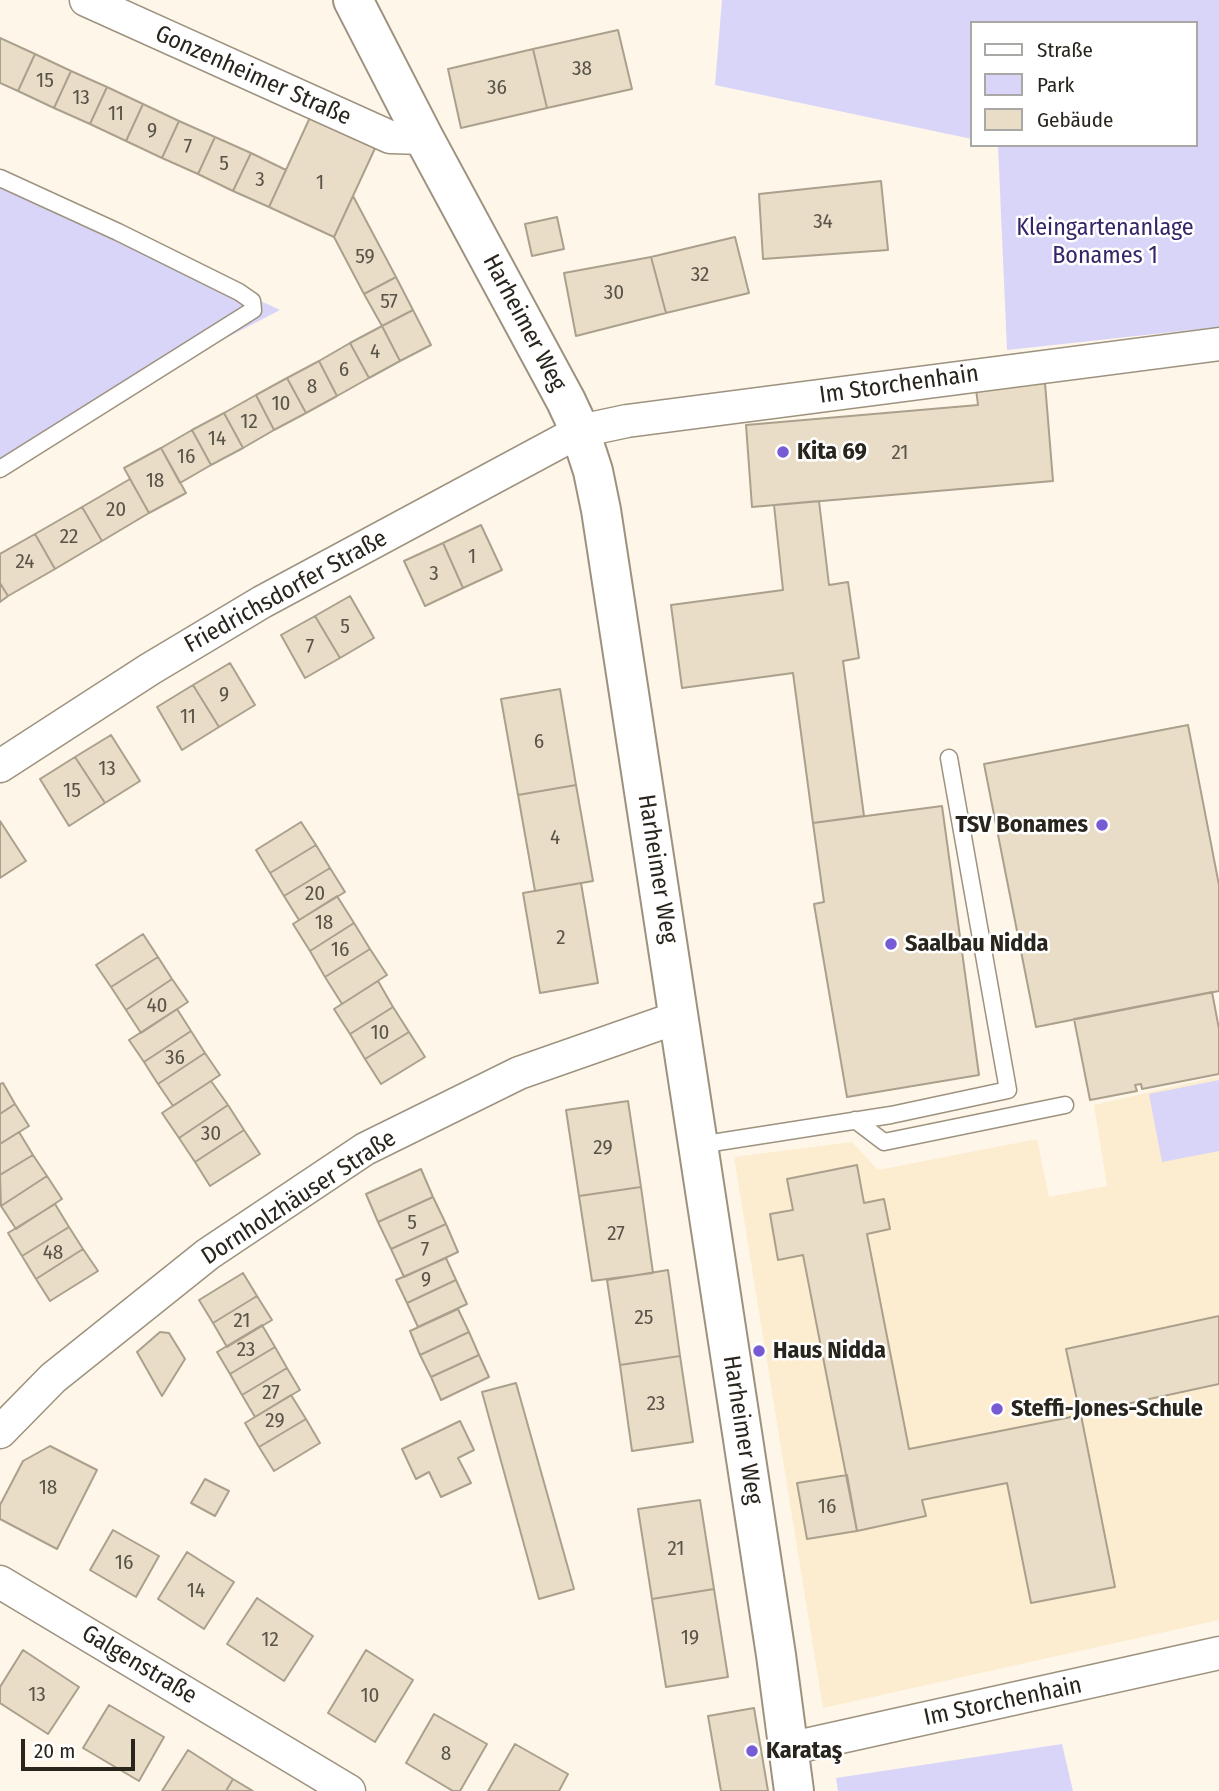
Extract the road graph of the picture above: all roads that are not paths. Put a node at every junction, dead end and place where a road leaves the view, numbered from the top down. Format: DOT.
graph roads {
  1 [pos="86,0"];
  2 [pos="354,0"];
  3 [pos="424,138"];
  4 [pos="0,178"];
  5 [pos="1219,344"];
  6 [pos="580,431"];
  7 [pos="0,469"];
  8 [pos="949,758"];
  9 [pos="0,766"];
  10 [pos="679,1017"];
  11 [pos="1065,1105"];
  12 [pos="855,1120"];
  13 [pos="699,1145"];
  14 [pos="0,1432"];
  15 [pos="0,1582"];
  16 [pos="1219,1653"];
  17 [pos="787,1749"];
  18 [pos="349,1791"];
  19 [pos="794,1791"];
  1 -- 3 [label="street, Gonzenheimer Straße"];
  2 -- 3 [label="street, Harheimer Weg"];
  3 -- 6 [label="street, Harheimer Weg"];
  4 -- 7 [label="lane"];
  5 -- 6 [label="street, Im Storchenhain"];
  6 -- 9 [label="street, Friedrichsdorfer Straße"];
  6 -- 10 [label="street, Harheimer Weg"];
  8 -- 12 [label="lane"];
  10 -- 13 [label="street, Harheimer Weg"];
  10 -- 14 [label="street, Dornholzhäuser Straße"];
  11 -- 12 [label="lane"];
  12 -- 13 [label="lane"];
  13 -- 17 [label="street, Harheimer Weg"];
  15 -- 18 [label="street, Galgenstraße"];
  16 -- 17 [label="street, Im Storchenhain"];
  17 -- 19 [label="street, Harheimer Weg"];
}
